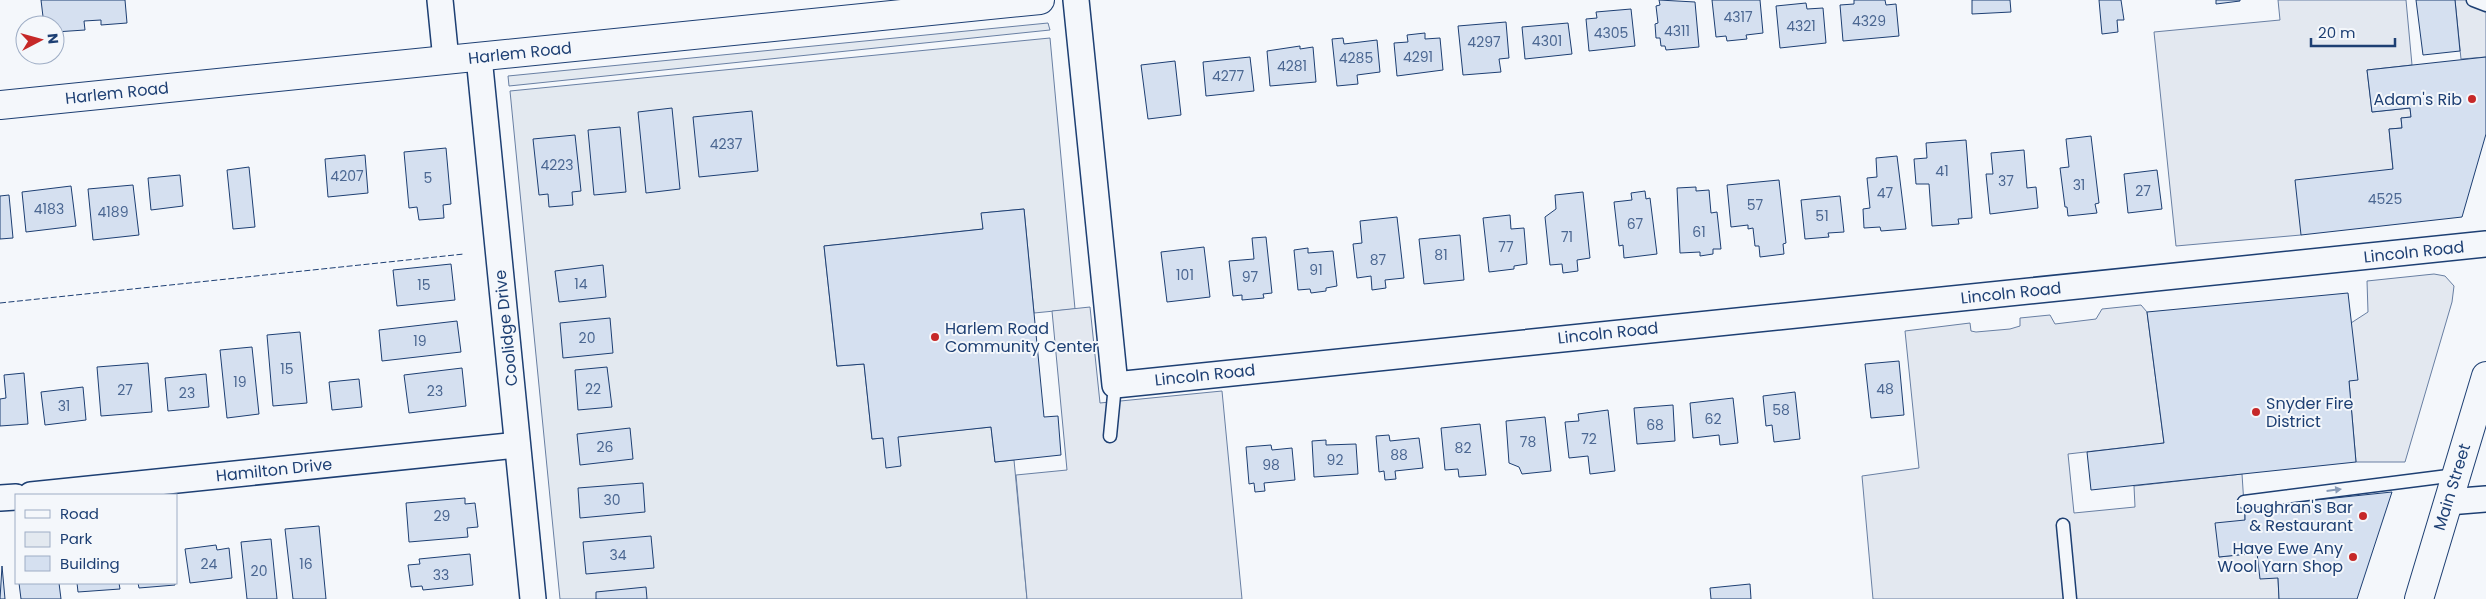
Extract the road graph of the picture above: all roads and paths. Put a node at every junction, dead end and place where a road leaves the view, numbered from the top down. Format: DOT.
graph roads {
  1 [pos="440,0"];
  2 [pos="1040,0"];
  3 [pos="1076,0"];
  4 [pos="2474,0"];
  5 [pos="2486,5"];
  6 [pos="921,7"];
  7 [pos="479,57"];
  8 [pos="446,60"];
  9 [pos="0,105"];
  10 [pos="2486,244"];
  11 [pos="2486,376"];
  12 [pos="1115,385"];
  13 [pos="1110,436"];
  14 [pos="518,445"];
  15 [pos="2456,476"];
  16 [pos="40,494"];
  17 [pos="15,497"];
  18 [pos="0,498"];
  19 [pos="2486,499"];
  20 [pos="2244,502"];
  21 [pos="2448,502"];
  22 [pos="2062,525"];
  23 [pos="533,599"];
  24 [pos="2070,599"];
  25 [pos="2419,599"];
  1 -- 8 [label="street"];
  2 -- 6 [label="main road, Harlem Road"];
  3 -- 12 [label="street"];
  4 -- 5 [label="lane"];
  6 -- 7 [label="main road, Harlem Road"];
  7 -- 8 [label="main road, Harlem Road"];
  7 -- 14 [label="street, Coolidge Drive"];
  8 -- 9 [label="main road, Harlem Road"];
  10 -- 12 [label="street, Lincoln Road"];
  11 -- 15 [label="main road, Main Street"];
  12 -- 13 [label="lane"];
  14 -- 16 [label="street, Hamilton Drive"];
  14 -- 23 [label="street, Coolidge Drive"];
  20 -- 15 [label="lane, one-way"];
  15 -- 21 [label="main road, Main Street"];
  17 -- 18 [label="street"];
  19 -- 21 [label="street"];
  21 -- 25 [label="main road, Main Street"];
  22 -- 24 [label="lane"];
}
